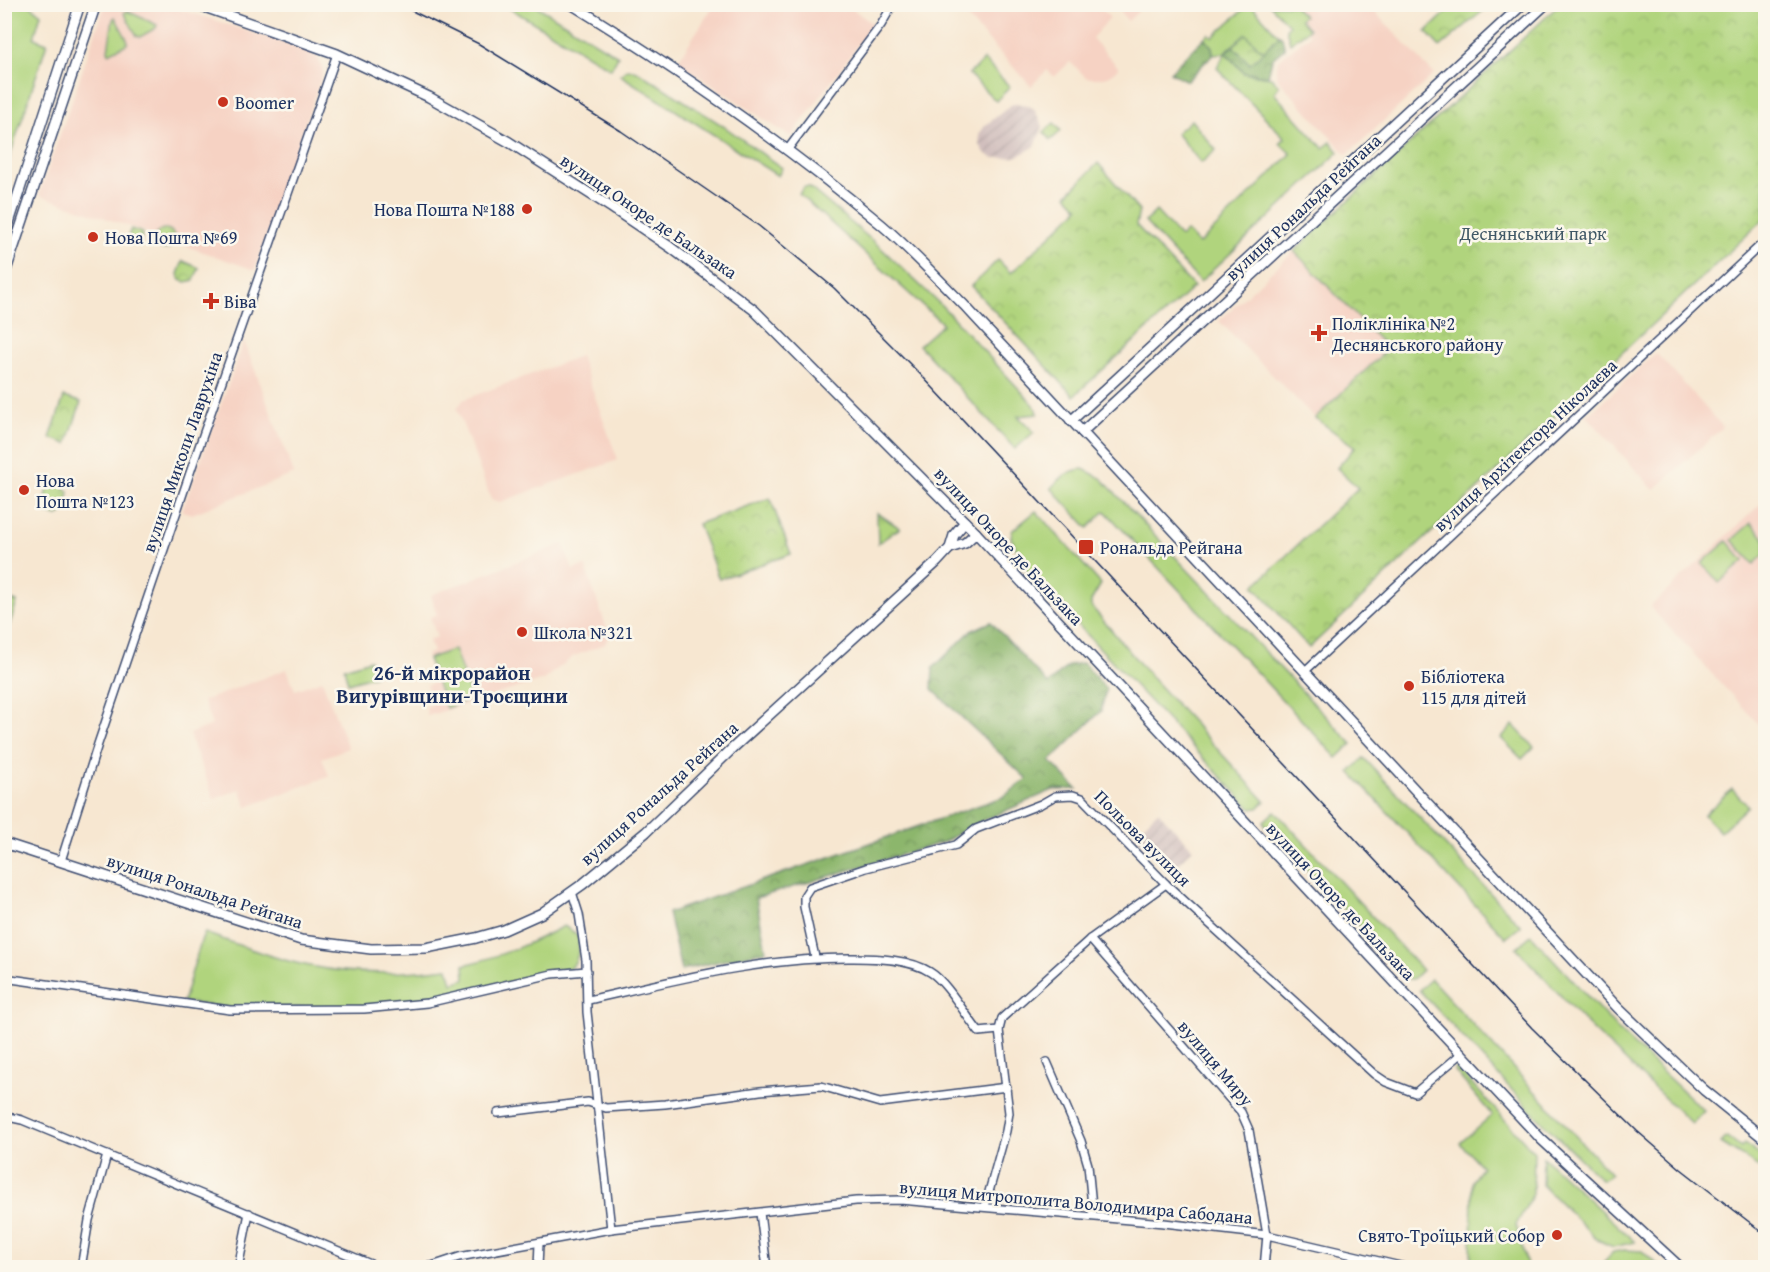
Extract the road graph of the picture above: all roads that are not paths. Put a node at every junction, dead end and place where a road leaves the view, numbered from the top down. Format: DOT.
graph roads {
  1 [pos="80,4"];
  2 [pos="96,4"];
  3 [pos="196,4"];
  4 [pos="571,4"];
  5 [pos="893,4"];
  6 [pos="1522,4"];
  7 [pos="1546,4"];
  8 [pos="337,54"];
  9 [pos="788,149"];
  10 [pos="4,238"];
  11 [pos="1766,240"];
  12 [pos="4,276"];
  13 [pos="1071,421"];
  14 [pos="1082,432"];
  15 [pos="965,522"];
  16 [pos="976,533"];
  17 [pos="950,548"];
  18 [pos="1305,671"];
  19 [pos="4,843"];
  20 [pos="61,861"];
  21 [pos="1166,884"];
  22 [pos="572,892"];
  23 [pos="1090,939"];
  24 [pos="815,957"];
  25 [pos="587,971"];
  26 [pos="4,978"];
  27 [pos="588,999"];
  28 [pos="999,1030"];
  29 [pos="1461,1054"];
  30 [pos="1047,1062"];
  31 [pos="1007,1087"];
  32 [pos="597,1106"];
  33 [pos="498,1113"];
  34 [pos="4,1116"];
  35 [pos="1766,1140"];
  36 [pos="107,1155"];
  37 [pos="985,1206"];
  38 [pos="760,1212"];
  39 [pos="249,1213"];
  40 [pos="1093,1216"];
  41 [pos="611,1229"];
  42 [pos="1267,1235"];
  43 [pos="539,1243"];
  44 [pos="81,1268"];
  45 [pos="238,1268"];
  46 [pos="387,1268"];
  47 [pos="417,1268"];
  48 [pos="538,1268"];
  49 [pos="767,1268"];
  50 [pos="1264,1268"];
  51 [pos="1409,1268"];
  52 [pos="1681,1268"];
  1 -- 10 [label="main road"];
  2 -- 12 [label="main road"];
  3 -- 8 [label="main road, вулиця Оноре де Бальзака"];
  4 -- 9 [label="main road"];
  5 -- 9 [label="street"];
  6 -- 13 [label="main road, вулиця Рональда Рейгана"];
  7 -- 14 [label="main road, вулиця Рональда Рейгана"];
  8 -- 15 [label="main road, вулиця Оноре де Бальзака"];
  8 -- 20 [label="street, вулиця Миколи Лаврухіна"];
  9 -- 13 [label="main road"];
  11 -- 18 [label="street, вулиця Архітектора Ніколаєва"];
  13 -- 14 [label="main road"];
  14 -- 18 [label="main road"];
  15 -- 16 [label="main road, вулиця Оноре де Бальзака"];
  15 -- 17 [label="main road, вулиця Рональда Рейгана"];
  16 -- 17 [label="main road, вулиця Рональда Рейгана"];
  16 -- 29 [label="main road, вулиця Оноре де Бальзака"];
  17 -- 22 [label="main road, вулиця Рональда Рейгана"];
  18 -- 35 [label="main road"];
  19 -- 20 [label="main road, вулиця Рональда Рейгана"];
  20 -- 22 [label="main road, вулиця Рональда Рейгана"];
  21 -- 23 [label="street"];
  21 -- 24 [label="street, Польова вулиця"];
  21 -- 29 [label="street, Польова вулиця"];
  22 -- 25 [label="street"];
  23 -- 28 [label="street"];
  23 -- 42 [label="street, вулиця Миру"];
  24 -- 27 [label="street"];
  24 -- 28 [label="street"];
  25 -- 26 [label="street"];
  25 -- 27 [label="street"];
  27 -- 32 [label="street"];
  28 -- 31 [label="street"];
  29 -- 52 [label="main road, вулиця Оноре де Бальзака"];
  30 -- 40 [label="street"];
  31 -- 32 [label="street"];
  31 -- 37 [label="street"];
  32 -- 33 [label="street"];
  32 -- 41 [label="street"];
  34 -- 36 [label="street"];
  36 -- 39 [label="street"];
  36 -- 44 [label="street"];
  37 -- 38 [label="street, вулиця Митрополита Володимира Сабодана"];
  37 -- 40 [label="street, вулиця Митрополита Володимира Сабодана"];
  38 -- 41 [label="street, вулиця Митрополита Володимира Сабодана"];
  38 -- 49 [label="street"];
  39 -- 45 [label="street"];
  39 -- 46 [label="street"];
  40 -- 42 [label="street, вулиця Митрополита Володимира Сабодана"];
  41 -- 43 [label="street, вулиця Митрополита Володимира Сабодана"];
  42 -- 50 [label="street, вулиця Миру"];
  42 -- 51 [label="street, вулиця Митрополита Володимира Сабодана"];
  43 -- 47 [label="street, вулиця Митрополита Володимира Сабодана"];
  43 -- 48 [label="street"];
}
